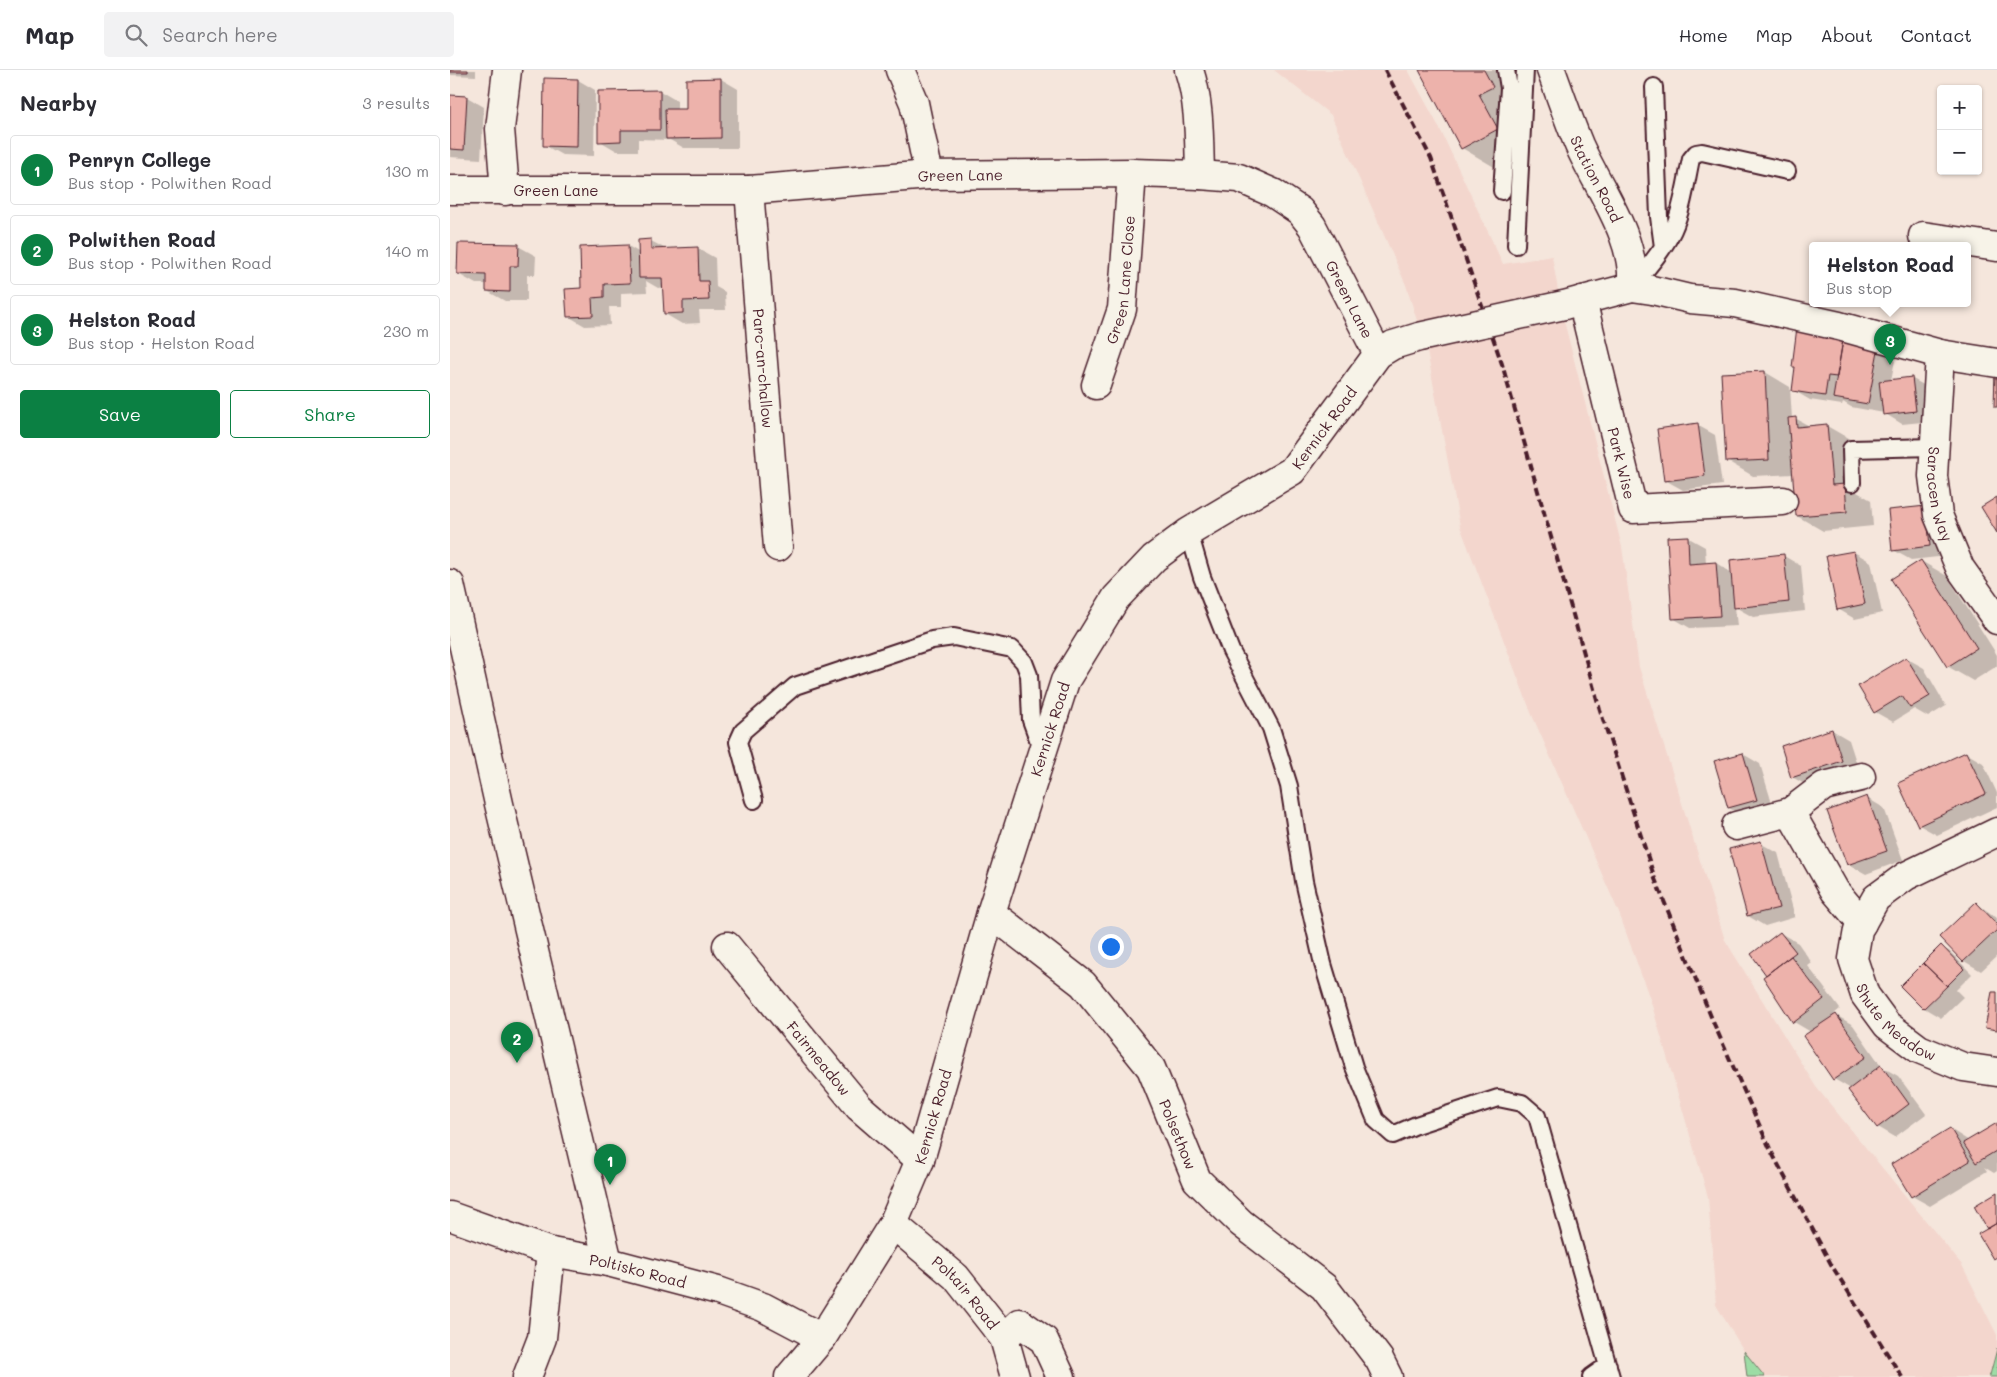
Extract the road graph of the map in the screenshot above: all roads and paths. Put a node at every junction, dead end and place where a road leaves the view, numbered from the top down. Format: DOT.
graph roads {
  1 [pos="507,70"];
  2 [pos="900,70"];
  3 [pos="1189,70"];
  4 [pos="1506,70"];
  5 [pos="1525,70"];
  6 [pos="1551,70"];
  7 [pos="1654,87"];
  8 [pos="1787,171"];
  9 [pos="1132,173"];
  10 [pos="929,175"];
  11 [pos="1200,175"];
  12 [pos="450,190"];
  13 [pos="749,190"];
  14 [pos="505,191"];
  15 [pos="1502,191"];
  16 [pos="1923,236"];
  17 [pos="1963,242"];
  18 [pos="1971,243"];
  19 [pos="1516,244"];
  20 [pos="1663,247"];
  21 [pos="1997,247"];
  22 [pos="1632,287"];
  23 [pos="1573,302"];
  24 [pos="1378,354"];
  25 [pos="1940,354"];
  26 [pos="1997,363"];
  27 [pos="1096,385"];
  28 [pos="1934,447"];
  29 [pos="1852,483"];
  30 [pos="1783,501"];
  31 [pos="1189,532"];
  32 [pos="778,547"];
  33 [pos="450,584"];
  34 [pos="1997,620"];
  35 [pos="1042,750"];
  36 [pos="1861,777"];
  37 [pos="754,800"];
  38 [pos="1790,812"];
  39 [pos="1736,826"];
  40 [pos="1997,832"];
  41 [pos="991,914"];
  42 [pos="1862,923"];
  43 [pos="727,946"];
  44 [pos="1997,1072"];
  45 [pos="920,1160"];
  46 [pos="450,1216"];
  47 [pos="893,1224"];
  48 [pos="551,1252"];
  49 [pos="608,1262"];
  50 [pos="822,1338"];
  51 [pos="1004,1338"];
  52 [pos="1610,1371"];
  53 [pos="527,1377"];
  54 [pos="789,1377"];
  55 [pos="1015,1377"];
  56 [pos="1060,1377"];
  57 [pos="1388,1377"];
  58 [pos="1591,1377"];
  1 -- 14 [label="street"];
  2 -- 10 [label="street"];
  3 -- 11 [label="street"];
  4 -- 15 [label="lane"];
  5 -- 19 [label="lane"];
  6 -- 22 [label="street, Station Road"];
  7 -- 20 [label="lane"];
  8 -- 20 [label="lane"];
  9 -- 10 [label="street, Green Lane"];
  9 -- 11 [label="street, Green Lane"];
  9 -- 27 [label="street, Green Lane Close"];
  10 -- 13 [label="street, Green Lane"];
  11 -- 24 [label="street, Green Lane"];
  12 -- 14 [label="street, Green Lane"];
  13 -- 14 [label="street, Green Lane"];
  13 -- 32 [label="street, Parc-an-challow"];
  16 -- 17 [label="street"];
  18 -- 21 [label="street"];
  20 -- 22 [label="lane"];
  22 -- 23 [label="street, Kernick Road"];
  22 -- 25 [label="street"];
  23 -- 24 [label="street, Kernick Road, bridge"];
  23 -- 30 [label="street, Park Wise"];
  24 -- 31 [label="street, Kernick Road"];
  25 -- 26 [label="street"];
  25 -- 28 [label="street, Saracen Way"];
  28 -- 29 [label="lane"];
  28 -- 34 [label="street, Saracen Way"];
  31 -- 35 [label="street, Kernick Road"];
  31 -- 52 [label="lane"];
  33 -- 49 [label="street"];
  35 -- 37 [label="lane"];
  35 -- 41 [label="street, Kernick Road"];
  36 -- 38 [label="street"];
  38 -- 39 [label="street"];
  38 -- 42 [label="street"];
  40 -- 42 [label="street, Shute Meadow"];
  41 -- 45 [label="street, Kernick Road"];
  41 -- 57 [label="street, Polsethow"];
  42 -- 44 [label="street, Shute Meadow"];
  43 -- 45 [label="street, Fairmeadow"];
  45 -- 47 [label="street, Kernick Road"];
  46 -- 48 [label="street, Poltisko Road"];
  47 -- 50 [label="street, Kernick Road"];
  47 -- 51 [label="street, Poltair Road"];
  48 -- 49 [label="street, Poltisko Road"];
  48 -- 53 [label="street"];
  49 -- 50 [label="street, Poltisko Road"];
  50 -- 54 [label="street, Kernick Road"];
  51 -- 55 [label="street, Poltair Road"];
  51 -- 56 [label="street"];
  52 -- 58 [label="lane"];
}
